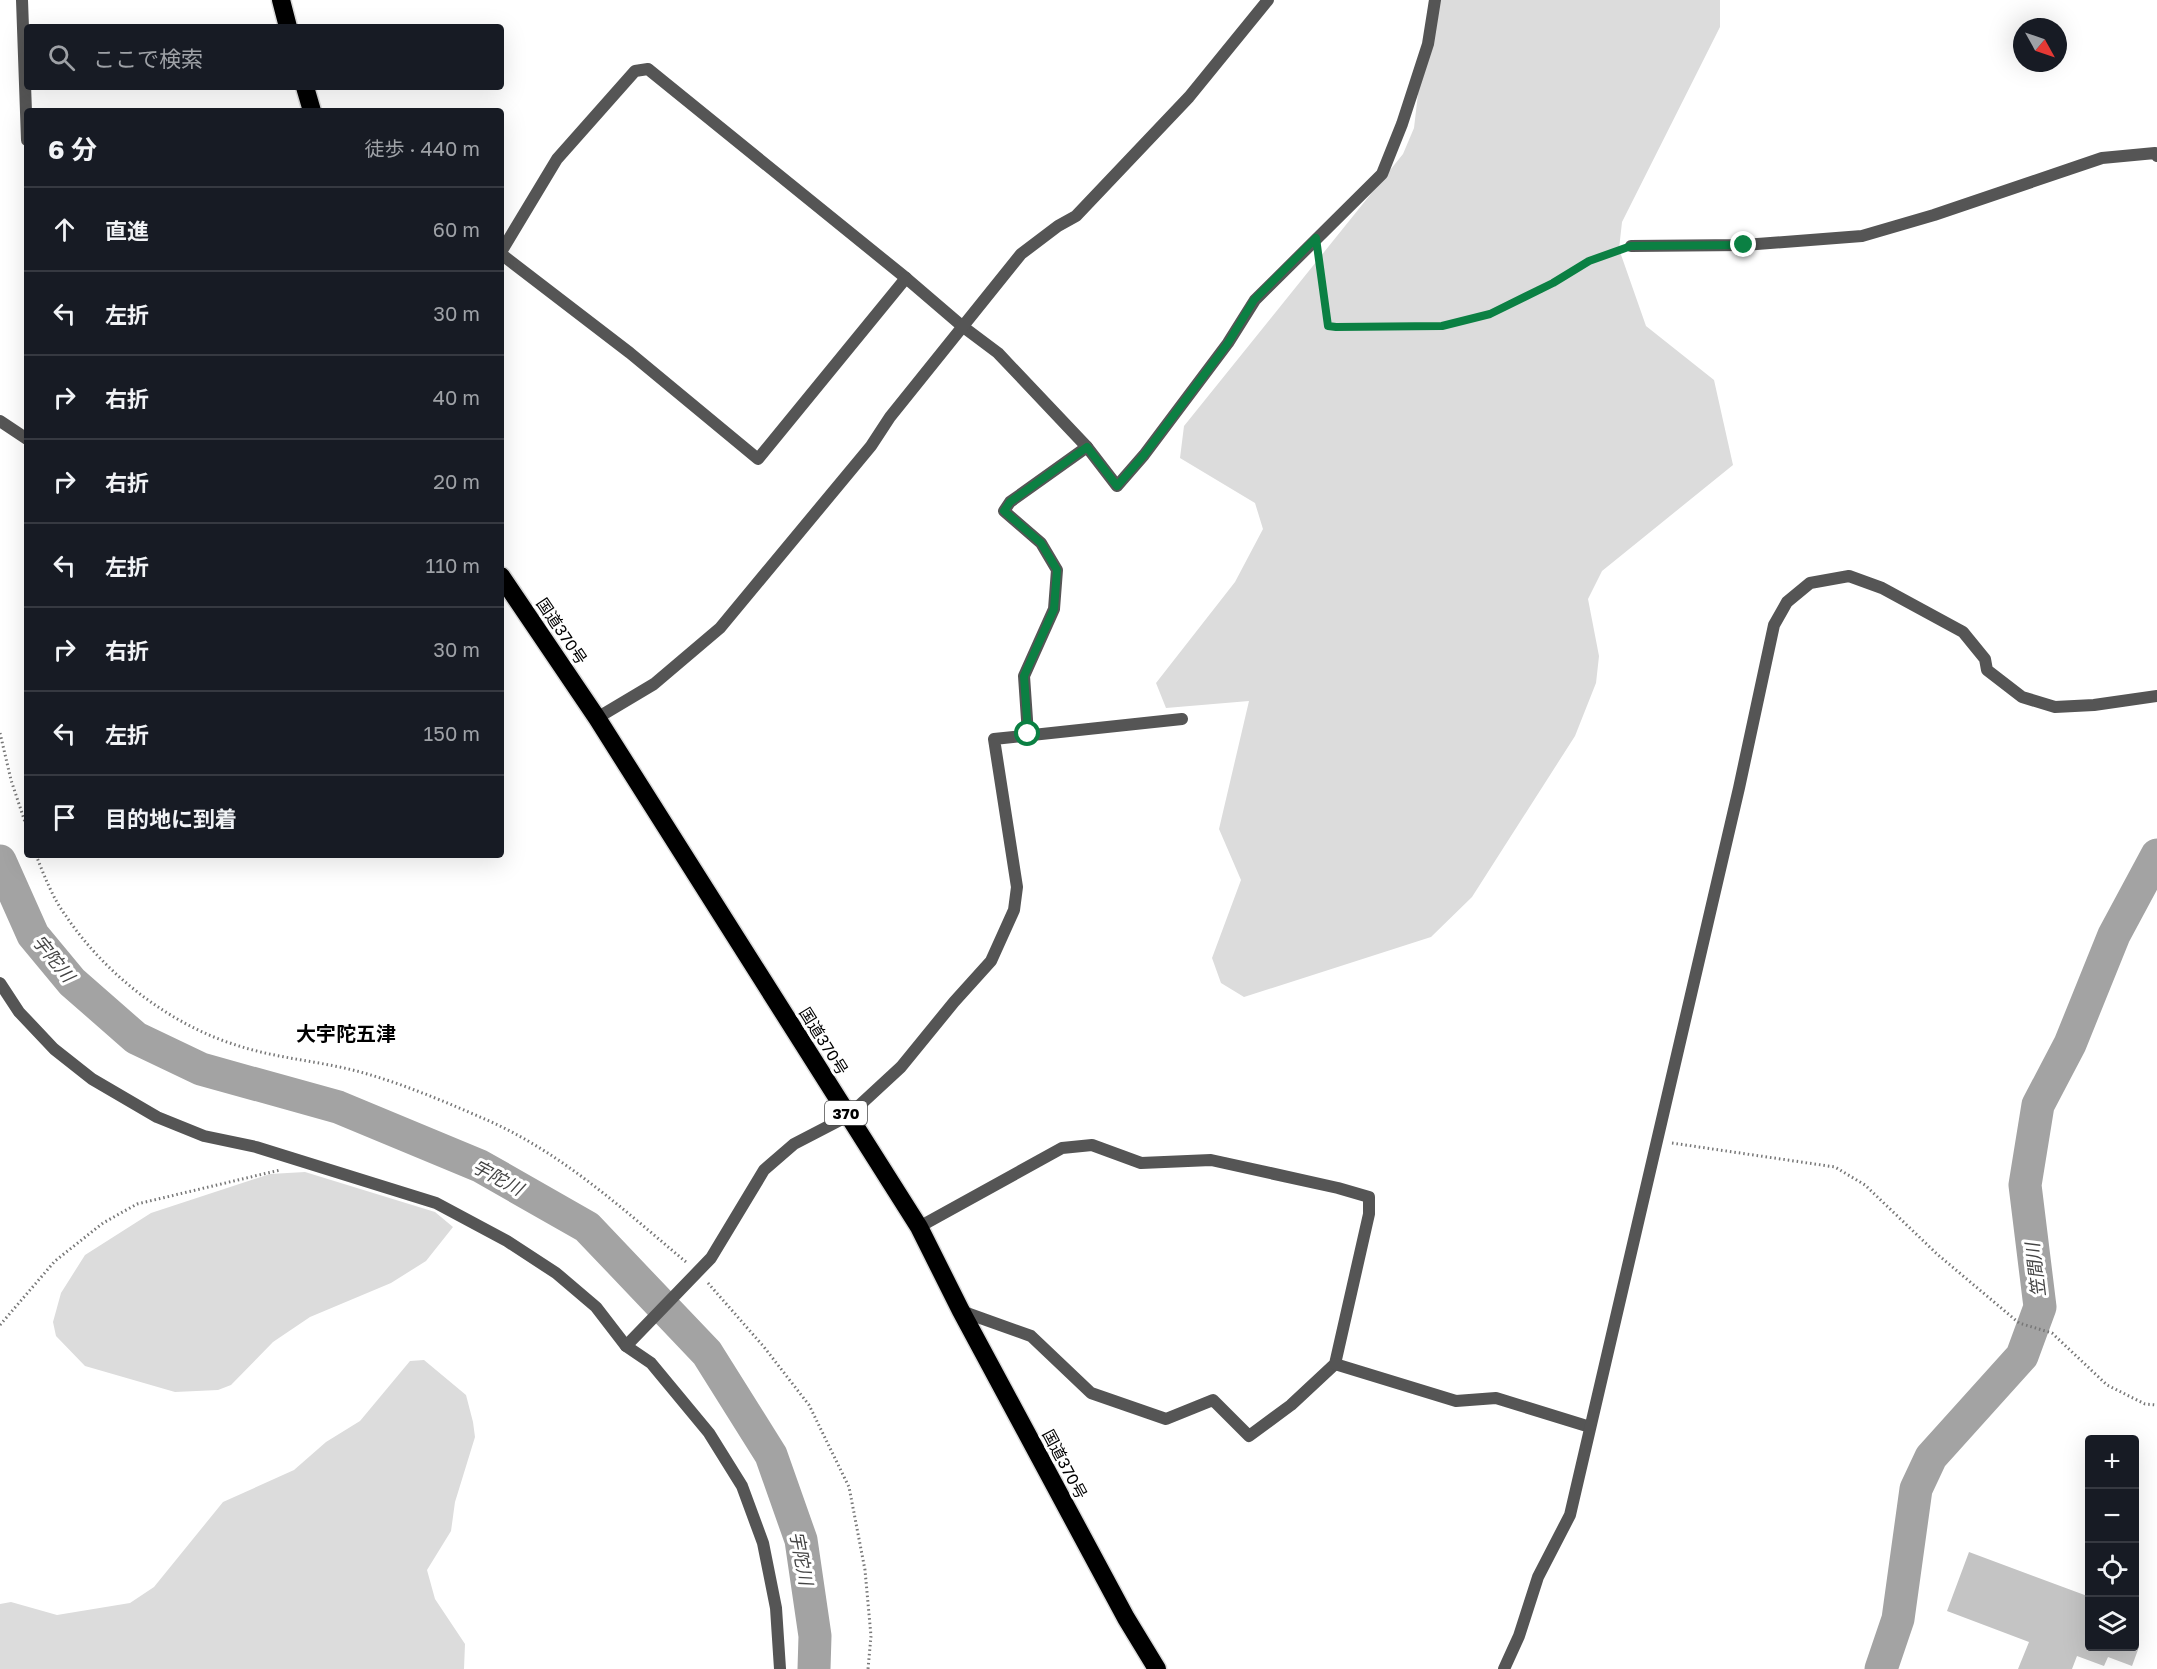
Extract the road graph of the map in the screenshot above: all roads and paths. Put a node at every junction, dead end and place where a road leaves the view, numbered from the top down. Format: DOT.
graph roads {
  1 [pos="22,0"];
  2 [pos="281,0"];
  3 [pos="1269,0"];
  4 [pos="1435,0"];
  5 [pos="287,24"];
  6 [pos="24,56"];
  7 [pos="25,90"];
  8 [pos="306,90"];
  9 [pos="26,108"];
  10 [pos="311,108"];
  11 [pos="2157,156"];
  12 [pos="1316,238"];
  13 [pos="1631,246"];
  14 [pos="504,248"];
  15 [pos="504,255"];
  16 [pos="906,278"];
  17 [pos="962,327"];
  18 [pos="0,421"];
  19 [pos="24,437"];
  20 [pos="1087,447"];
  21 [pos="504,580"];
  22 [pos="2157,696"];
  23 [pos="597,718"];
  24 [pos="1182,719"];
  25 [pos="0,733"];
  26 [pos="1028,734"];
  27 [pos="24,819"];
  28 [pos="37,858"];
  29 [pos="0,983"];
  30 [pos="848,1116"];
  31 [pos="1656,1141"];
  32 [pos="309,1163"];
  33 [pos="919,1227"];
  34 [pos="696,1274"];
  35 [pos="961,1311"];
  36 [pos="0,1325"];
  37 [pos="628,1343"];
  38 [pos="1335,1364"];
  39 [pos="2157,1405"];
  40 [pos="1590,1427"];
  41 [pos="780,1669"];
  42 [pos="868,1669"];
  43 [pos="1157,1669"];
  44 [pos="1504,1669"];
  1 -- 6 [label="street"];
  2 -- 5 [label="highway"];
  3 -- 17 [label="street"];
  4 -- 12 [label="street"];
  7 -- 9 [label="street"];
  8 -- 10 [label="highway"];
  11 -- 13 [label="street"];
  12 -- 13 [label="path"];
  12 -- 20 [label="street"];
  14 -- 16 [label="street"];
  15 -- 16 [label="street"];
  16 -- 17 [label="street"];
  17 -- 20 [label="street"];
  17 -- 23 [label="street"];
  18 -- 19 [label="street"];
  20 -- 26 [label="street"];
  21 -- 23 [label="highway, 国道370号 / 370"];
  22 -- 31 [label="street"];
  23 -- 30 [label="highway, 国道370号 / 370"];
  24 -- 26 [label="street"];
  25 -- 27 [label="path"];
  26 -- 30 [label="street"];
  28 -- 34 [label="path"];
  29 -- 32 [label="street"];
  30 -- 33 [label="highway, 国道370号 / 370"];
  30 -- 34 [label="street"];
  31 -- 39 [label="path"];
  31 -- 40 [label="street"];
  32 -- 36 [label="path"];
  32 -- 37 [label="street"];
  33 -- 35 [label="highway, 国道370号 / 370"];
  33 -- 38 [label="street"];
  34 -- 37 [label="street"];
  34 -- 42 [label="path"];
  35 -- 38 [label="street"];
  35 -- 43 [label="highway, 国道370号 / 370"];
  37 -- 41 [label="street"];
  38 -- 40 [label="street"];
  40 -- 44 [label="street"];
}
